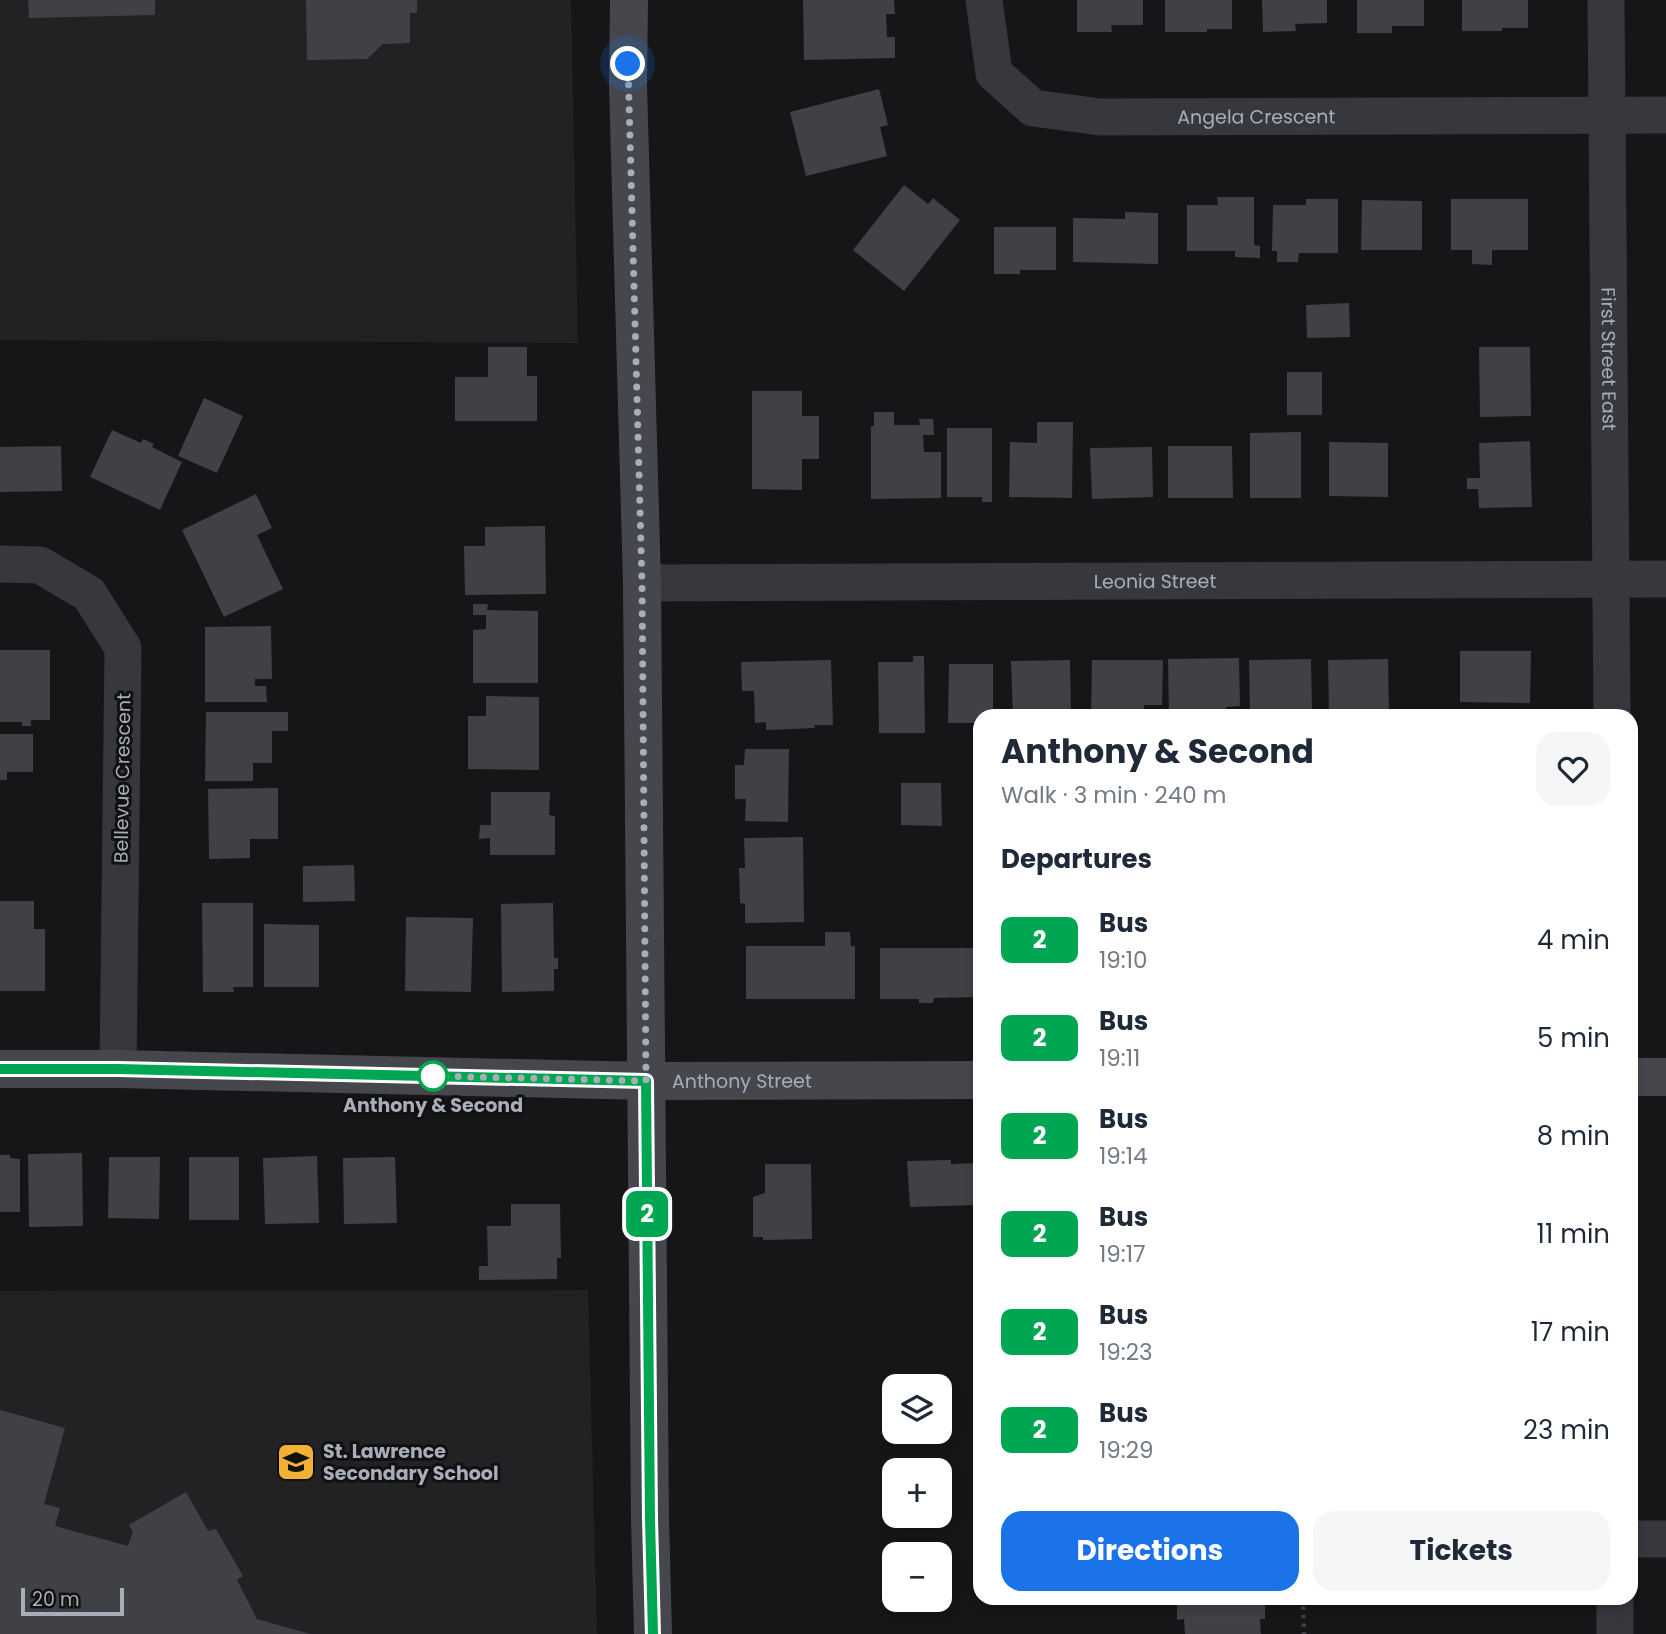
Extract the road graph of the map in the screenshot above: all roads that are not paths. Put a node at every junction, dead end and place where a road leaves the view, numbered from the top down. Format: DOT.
graph roads {
  1 [pos="629,0"];
  2 [pos="984,0"];
  3 [pos="1606,0"];
  4 [pos="1606,115"];
  5 [pos="1666,115"];
  6 [pos="0,564"];
  7 [pos="1611,579"];
  8 [pos="1666,579"];
  9 [pos="642,583"];
  10 [pos="1612,709"];
  11 [pos="0,1069"];
  12 [pos="118,1069"];
  13 [pos="1638,1077"];
  14 [pos="1666,1077"];
  15 [pos="973,1080"];
  16 [pos="646,1081"];
  17 [pos="1638,1539"];
  18 [pos="1666,1539"];
  19 [pos="1615,1605"];
  20 [pos="653,1634"];
  21 [pos="1615,1634"];
  1 -- 9 [label="main road"];
  2 -- 4 [label="street, Angela Crescent"];
  3 -- 4 [label="street, First Street East"];
  4 -- 5 [label="street, Angela Crescent"];
  4 -- 7 [label="street, First Street East"];
  6 -- 12 [label="street, Bellevue Crescent"];
  7 -- 8 [label="street, Leonia Street"];
  7 -- 9 [label="street, Leonia Street"];
  7 -- 10 [label="street, First Street East"];
  9 -- 16 [label="main road"];
  11 -- 12 [label="main road, Anthony Street"];
  12 -- 16 [label="main road, Anthony Street"];
  13 -- 14 [label="main road"];
  15 -- 16 [label="main road, Anthony Street"];
  16 -- 20 [label="main road"];
  17 -- 18 [label="street"];
  19 -- 21 [label="street"];
}
